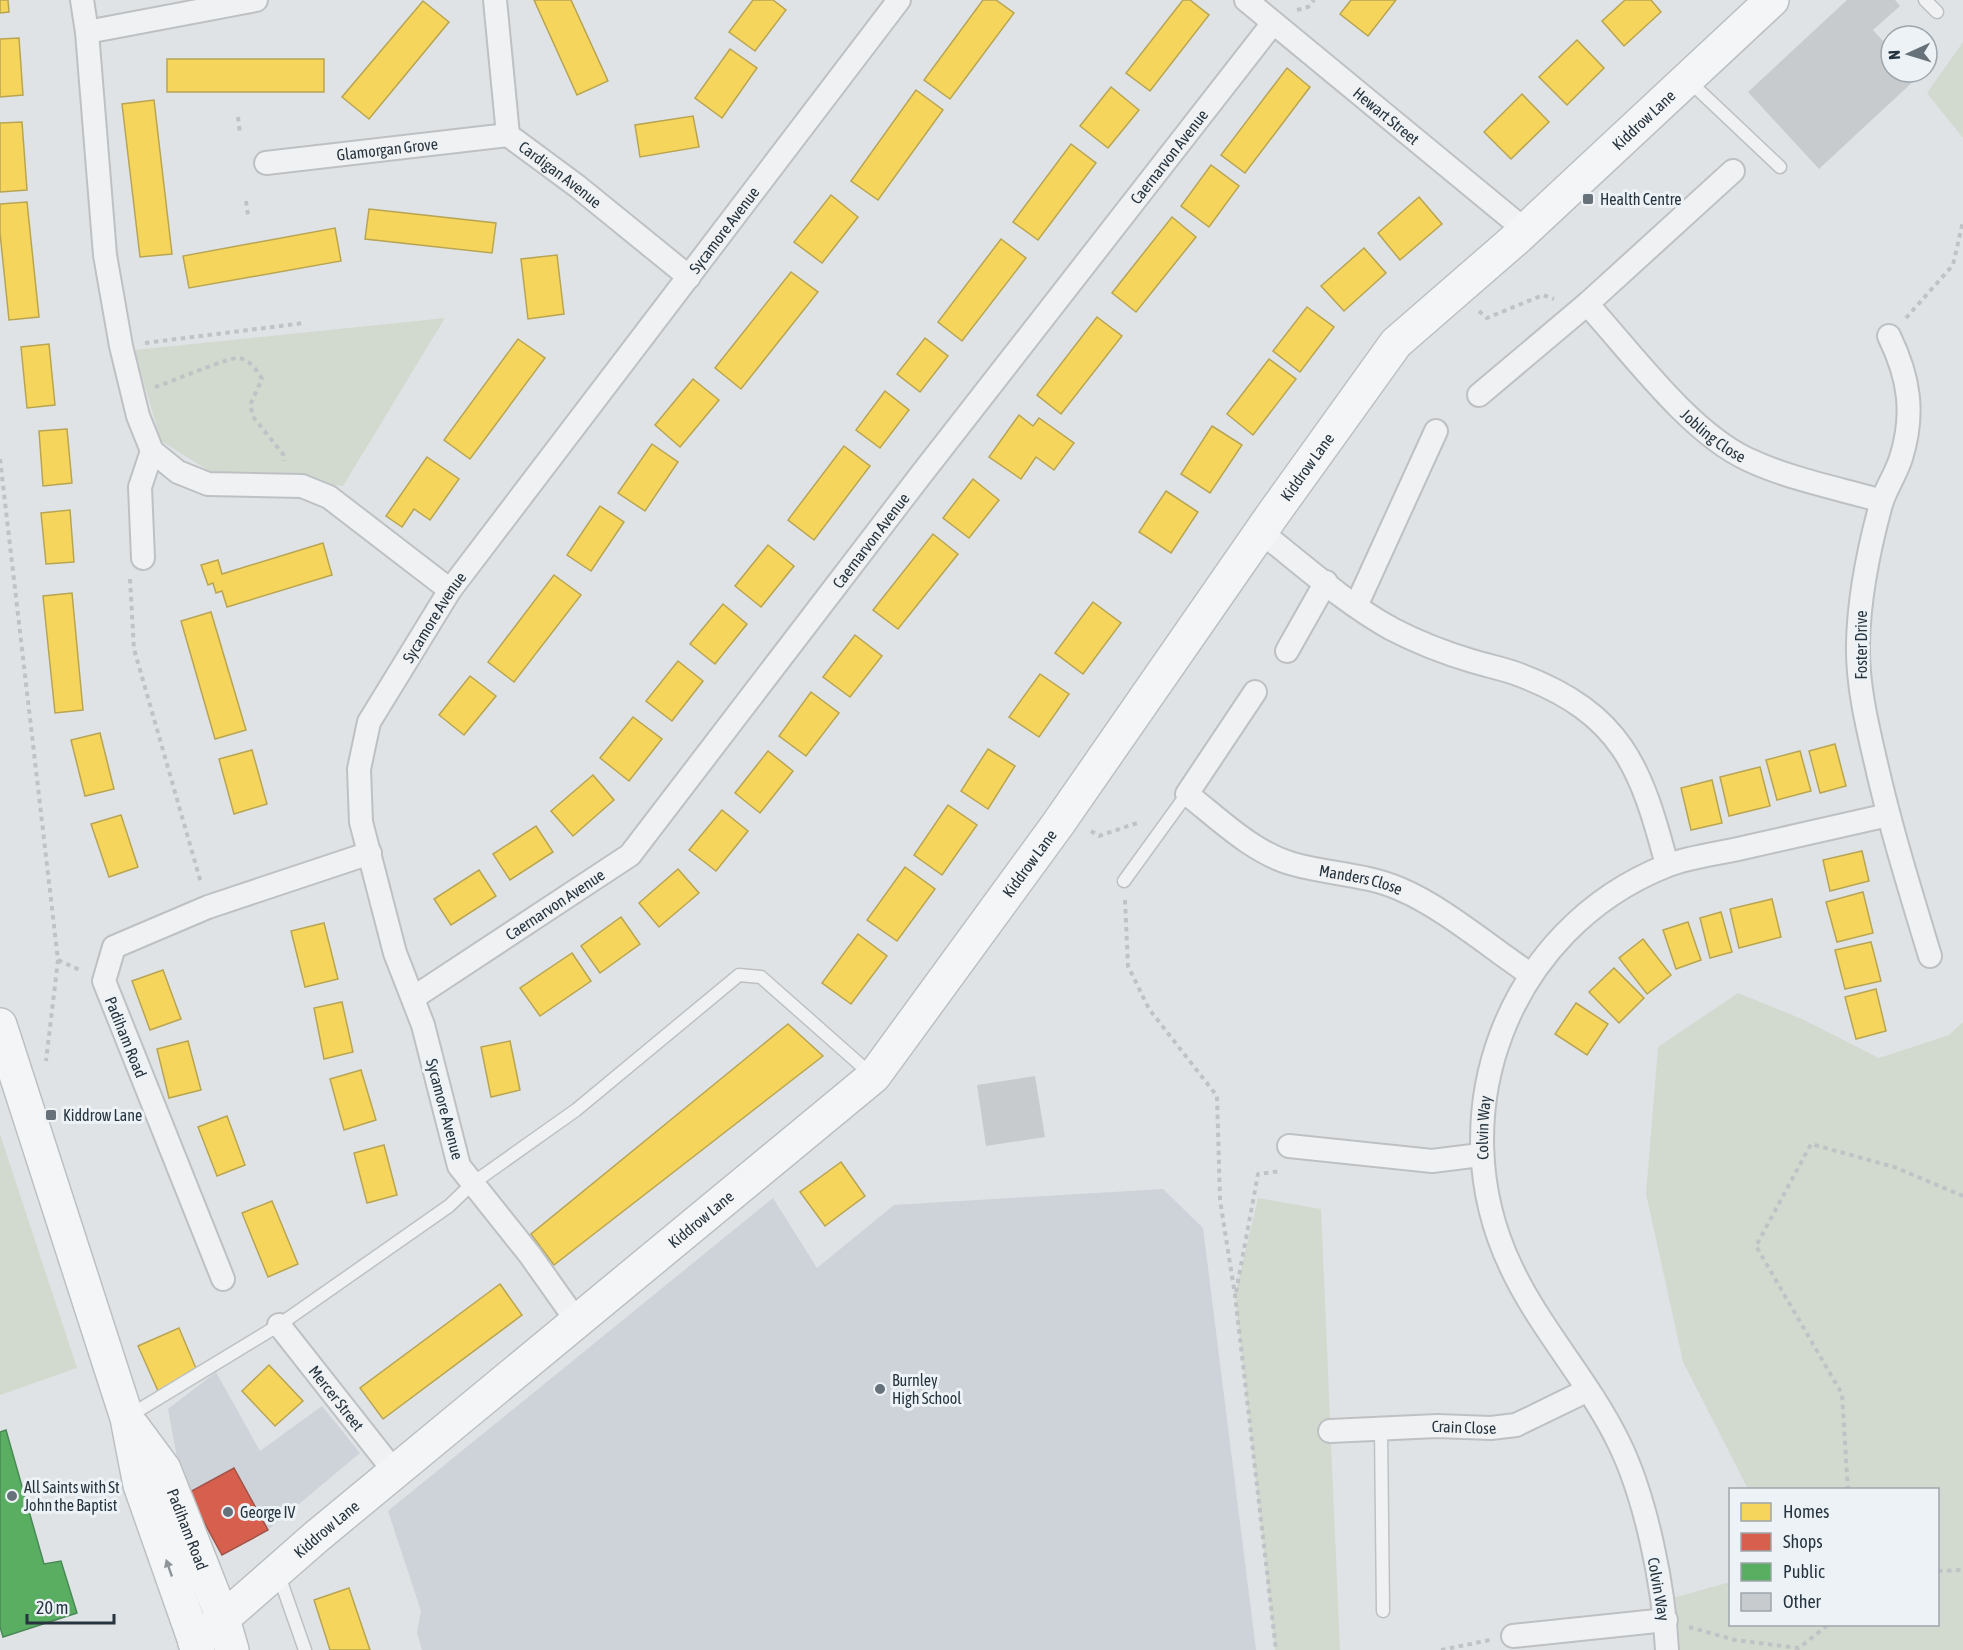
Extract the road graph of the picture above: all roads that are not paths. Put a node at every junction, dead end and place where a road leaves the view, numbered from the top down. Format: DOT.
graph roads {
  1 [pos="82,0"];
  2 [pos="256,0"];
  3 [pos="495,0"];
  4 [pos="899,0"];
  5 [pos="1246,0"];
  6 [pos="1772,0"];
  7 [pos="1925,0"];
  8 [pos="1937,12"];
  9 [pos="1273,23"];
  10 [pos="87,32"];
  11 [pos="1688,80"];
  12 [pos="508,135"];
  13 [pos="266,163"];
  14 [pos="1780,167"];
  15 [pos="1733,171"];
  16 [pos="1525,230"];
  17 [pos="689,277"];
  18 [pos="1585,307"];
  19 [pos="1889,336"];
  20 [pos="1479,395"];
  21 [pos="1436,431"];
  22 [pos="152,451"];
  23 [pos="1882,501"];
  24 [pos="1261,532"];
  25 [pos="143,558"];
  26 [pos="1326,582"];
  27 [pos="450,590"];
  28 [pos="1357,604"];
  29 [pos="1287,651"];
  30 [pos="1255,692"];
  31 [pos="1181,801"];
  32 [pos="1888,815"];
  33 [pos="370,853"];
  34 [pos="1667,865"];
  35 [pos="1124,881"];
  36 [pos="1930,956"];
  37 [pos="1530,974"];
  38 [pos="413,998"];
  39 [pos="0,1029"];
  40 [pos="874,1076"];
  41 [pos="1289,1146"];
  42 [pos="1480,1155"];
  43 [pos="473,1183"];
  44 [pos="224,1279"];
  45 [pos="576,1320"];
  46 [pos="279,1325"];
  47 [pos="1588,1390"];
  48 [pos="127,1418"];
  49 [pos="1381,1428"];
  50 [pos="1330,1431"];
  51 [pos="394,1472"];
  52 [pos="278,1572"];
  53 [pos="1383,1611"];
  54 [pos="223,1618"];
  55 [pos="1666,1620"];
  56 [pos="1513,1636"];
  57 [pos="196,1646"];
  58 [pos="232,1650"];
  59 [pos="305,1650"];
  60 [pos="1667,1650"];
  1 -- 10 [label="street"];
  2 -- 10 [label="street"];
  3 -- 12 [label="street, Cardigan Avenue"];
  4 -- 17 [label="street, Sycamore Avenue"];
  5 -- 9 [label="street, Hewart Street"];
  6 -- 11 [label="main road, Kiddrow Lane"];
  7 -- 8 [label="lane"];
  9 -- 16 [label="street, Hewart Street"];
  9 -- 38 [label="street, Caernarvon Avenue"];
  10 -- 22 [label="street"];
  11 -- 14 [label="lane"];
  11 -- 16 [label="main road, Kiddrow Lane"];
  12 -- 13 [label="street, Glamorgan Grove"];
  12 -- 17 [label="street, Cardigan Avenue"];
  15 -- 18 [label="street"];
  16 -- 24 [label="main road, Kiddrow Lane"];
  17 -- 27 [label="street, Sycamore Avenue"];
  18 -- 20 [label="street"];
  18 -- 23 [label="street, Jobling Close"];
  19 -- 23 [label="street, Foster Drive"];
  21 -- 28 [label="street"];
  22 -- 25 [label="street"];
  22 -- 27 [label="street"];
  23 -- 32 [label="street, Foster Drive"];
  24 -- 26 [label="street"];
  24 -- 40 [label="main road, Kiddrow Lane"];
  26 -- 28 [label="street"];
  26 -- 29 [label="street"];
  27 -- 33 [label="street, Sycamore Avenue"];
  28 -- 34 [label="street"];
  30 -- 31 [label="street"];
  31 -- 35 [label="lane"];
  31 -- 37 [label="street, Manders Close"];
  32 -- 34 [label="street, Colvin Way"];
  32 -- 36 [label="street, Foster Drive"];
  33 -- 38 [label="street, Sycamore Avenue"];
  33 -- 44 [label="street, Padiham Road"];
  34 -- 37 [label="street, Colvin Way"];
  37 -- 42 [label="street, Colvin Way"];
  38 -- 43 [label="street, Sycamore Avenue"];
  39 -- 48 [label="main road, Padiham Road"];
  40 -- 43 [label="lane"];
  40 -- 45 [label="main road, Kiddrow Lane"];
  41 -- 42 [label="street"];
  42 -- 47 [label="street, Colvin Way"];
  43 -- 45 [label="street, Sycamore Avenue"];
  43 -- 46 [label="lane"];
  45 -- 51 [label="main road, Kiddrow Lane"];
  46 -- 48 [label="lane"];
  46 -- 51 [label="street, Mercer Street"];
  47 -- 49 [label="street, Crain Close"];
  47 -- 55 [label="street, Colvin Way"];
  48 -- 54 [label="main road, Padiham Road"];
  57 -- 48 [label="main road, Padiham Road, one-way"];
  49 -- 50 [label="street, Crain Close"];
  49 -- 53 [label="lane"];
  51 -- 52 [label="main road, Kiddrow Lane"];
  52 -- 54 [label="main road, Kiddrow Lane"];
  52 -- 59 [label="lane"];
  54 -- 57 [label="main road, Kiddrow Lane"];
  54 -- 58 [label="main road, Padiham Road"];
  55 -- 56 [label="street"];
  55 -- 60 [label="street, Colvin Way"];
}
